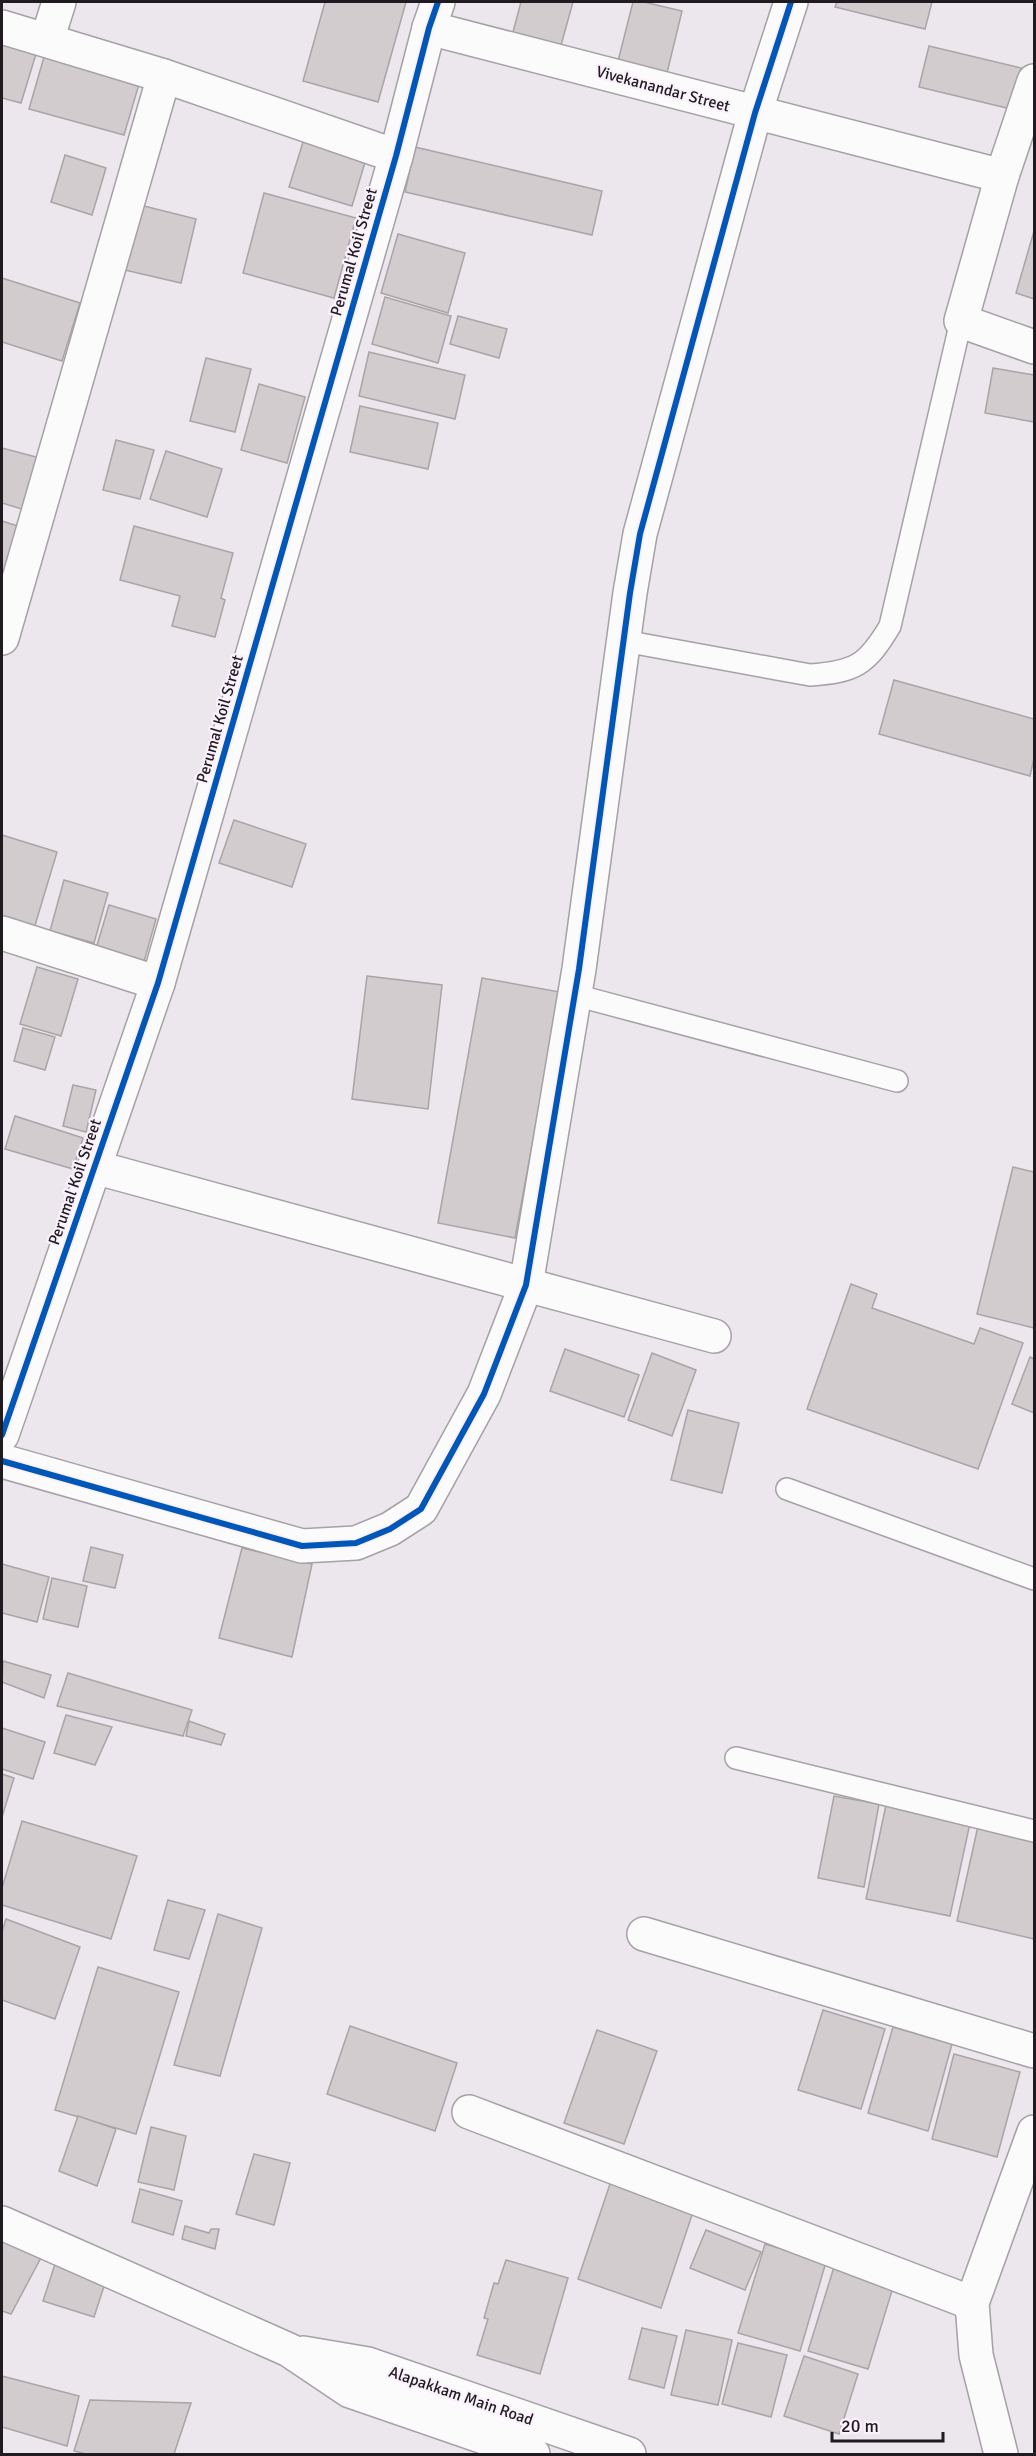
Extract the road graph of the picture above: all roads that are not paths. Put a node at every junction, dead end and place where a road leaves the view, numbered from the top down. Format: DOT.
graph roads {
  1 [pos="59,2"];
  2 [pos="790,2"];
  3 [pos="433,15"];
  4 [pos="2,27"];
  5 [pos="47,39"];
  6 [pos="164,76"];
  7 [pos="1035,81"];
  8 [pos="755,113"];
  9 [pos="396,156"];
  10 [pos="1002,176"];
  11 [pos="961,321"];
  12 [pos="1035,347"];
  13 [pos="2,638"];
  14 [pos="624,641"];
  15 [pos="2,933"];
  16 [pos="158,983"];
  17 [pos="574,995"];
  18 [pos="897,1081"];
  19 [pos="94,1167"];
  20 [pos="526,1285"];
  21 [pos="714,1336"];
  22 [pos="2,1435"];
  23 [pos="2,1461"];
  24 [pos="787,1489"];
  25 [pos="1035,1579"];
  26 [pos="736,1758"];
  27 [pos="1035,1831"];
  28 [pos="644,1934"];
  29 [pos="1035,2051"];
  30 [pos="469,2112"];
  31 [pos="1035,2132"];
  32 [pos="2,2223"];
  33 [pos="972,2303"];
  34 [pos="289,2350"];
  35 [pos="533,2454"];
  36 [pos="628,2454"];
  37 [pos="1001,2454"];
  1 -- 5 [label="street"];
  2 -- 8 [label="street"];
  3 -- 8 [label="street, Vivekanandar Street"];
  3 -- 9 [label="street, Perumal Koil Street"];
  4 -- 5 [label="street"];
  5 -- 6 [label="street"];
  6 -- 9 [label="street"];
  6 -- 13 [label="street"];
  7 -- 10 [label="street"];
  8 -- 10 [label="street, Vivekanandar Street"];
  8 -- 14 [label="street"];
  9 -- 16 [label="street, Perumal Koil Street"];
  10 -- 11 [label="street"];
  11 -- 12 [label="street"];
  11 -- 14 [label="lane"];
  14 -- 17 [label="street"];
  15 -- 16 [label="street"];
  16 -- 19 [label="street, Perumal Koil Street"];
  17 -- 18 [label="lane"];
  17 -- 20 [label="street"];
  19 -- 20 [label="street"];
  19 -- 22 [label="street, Perumal Koil Street"];
  20 -- 21 [label="street"];
  20 -- 23 [label="street"];
  24 -- 25 [label="lane"];
  26 -- 27 [label="lane"];
  28 -- 29 [label="street"];
  30 -- 33 [label="street"];
  31 -- 33 [label="street"];
  32 -- 34 [label="street, Alapakkam Main Road"];
  33 -- 37 [label="street"];
  34 -- 35 [label="street, Alapakkam Main Road"];
  34 -- 36 [label="street, Alapakkam Main Road"];
}
